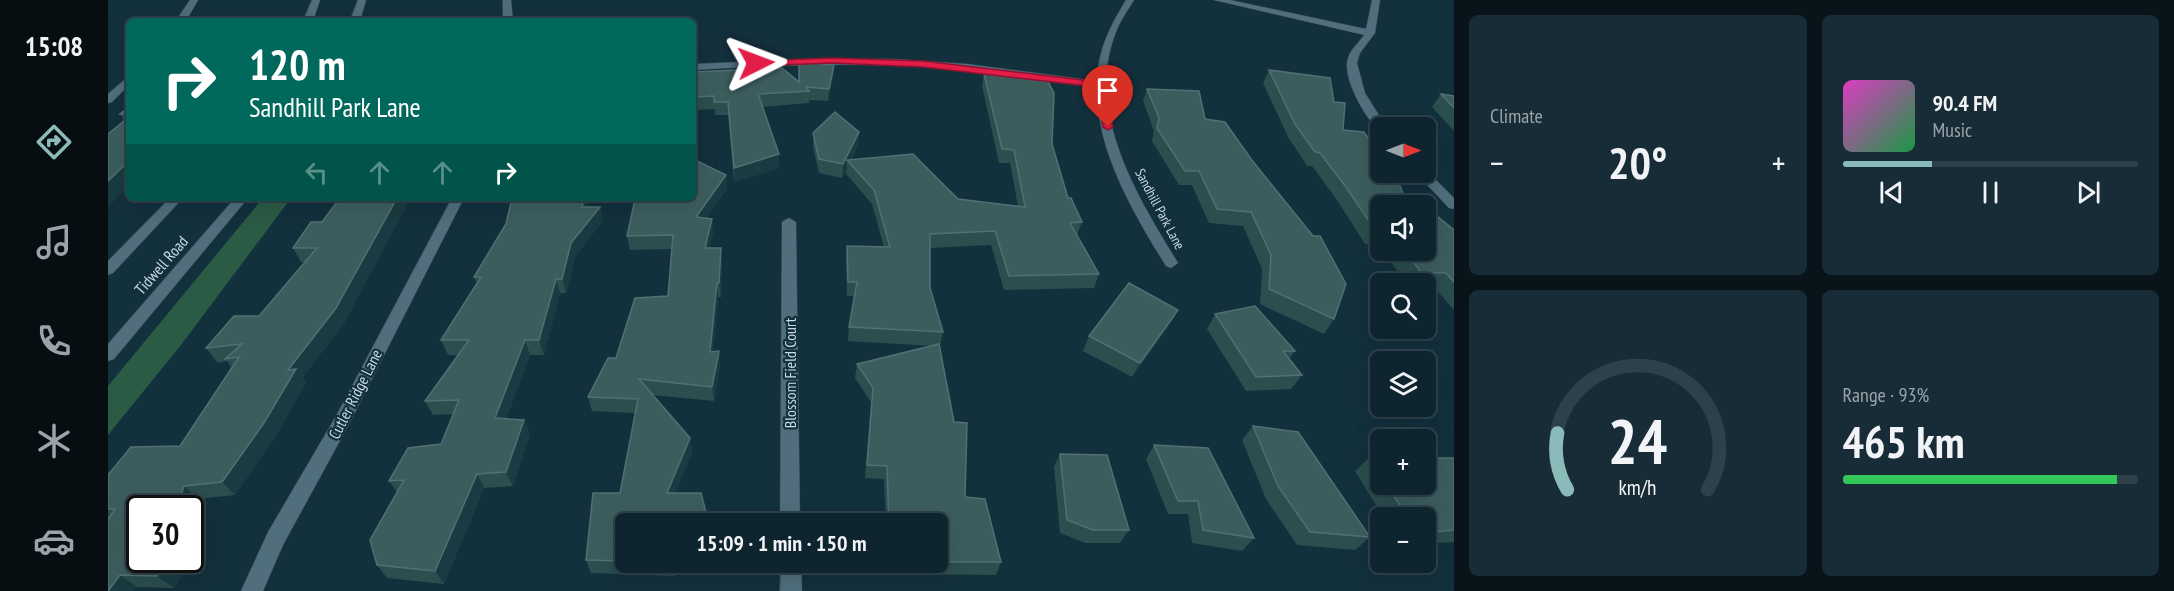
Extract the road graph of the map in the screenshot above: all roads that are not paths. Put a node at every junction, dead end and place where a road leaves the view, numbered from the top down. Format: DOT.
graph roads {
  1 [pos="194,0"];
  2 [pos="316,0"];
  3 [pos="362,0"];
  4 [pos="507,0"];
  5 [pos="1130,0"];
  6 [pos="1218,0"];
  7 [pos="1376,0"];
  8 [pos="183,18"];
  9 [pos="309,18"];
  10 [pos="356,18"];
  11 [pos="508,18"];
  12 [pos="1370,33"];
  13 [pos="696,67"];
  14 [pos="126,83"];
  15 [pos="1100,85"];
  16 [pos="108,100"];
  17 [pos="1374,117"];
  18 [pos="1432,183"];
  19 [pos="174,201"];
  20 [pos="239,201"];
  21 [pos="456,201"];
  22 [pos="1454,205"];
  23 [pos="789,222"];
  24 [pos="1171,262"];
  25 [pos="108,270"];
  26 [pos="108,355"];
  27 [pos="790,513"];
  28 [pos="791,573"];
  29 [pos="252,591"];
  30 [pos="791,591"];
  1 -- 8 [label="street"];
  2 -- 9 [label="street"];
  3 -- 10 [label="street"];
  4 -- 11 [label="street"];
  5 -- 15 [label="street, Sandhill Park Lane"];
  6 -- 12 [label="street"];
  7 -- 12 [label="street"];
  12 -- 17 [label="street"];
  13 -- 15 [label="street"];
  14 -- 16 [label="street"];
  15 -- 24 [label="street, Sandhill Park Lane"];
  18 -- 22 [label="street"];
  19 -- 25 [label="street, Tidwell Road"];
  20 -- 26 [label="street, Tidwell Road"];
  21 -- 29 [label="street, Cutler Ridge Lane"];
  23 -- 27 [label="street, Blossom Field Court"];
  28 -- 30 [label="street"];
}
